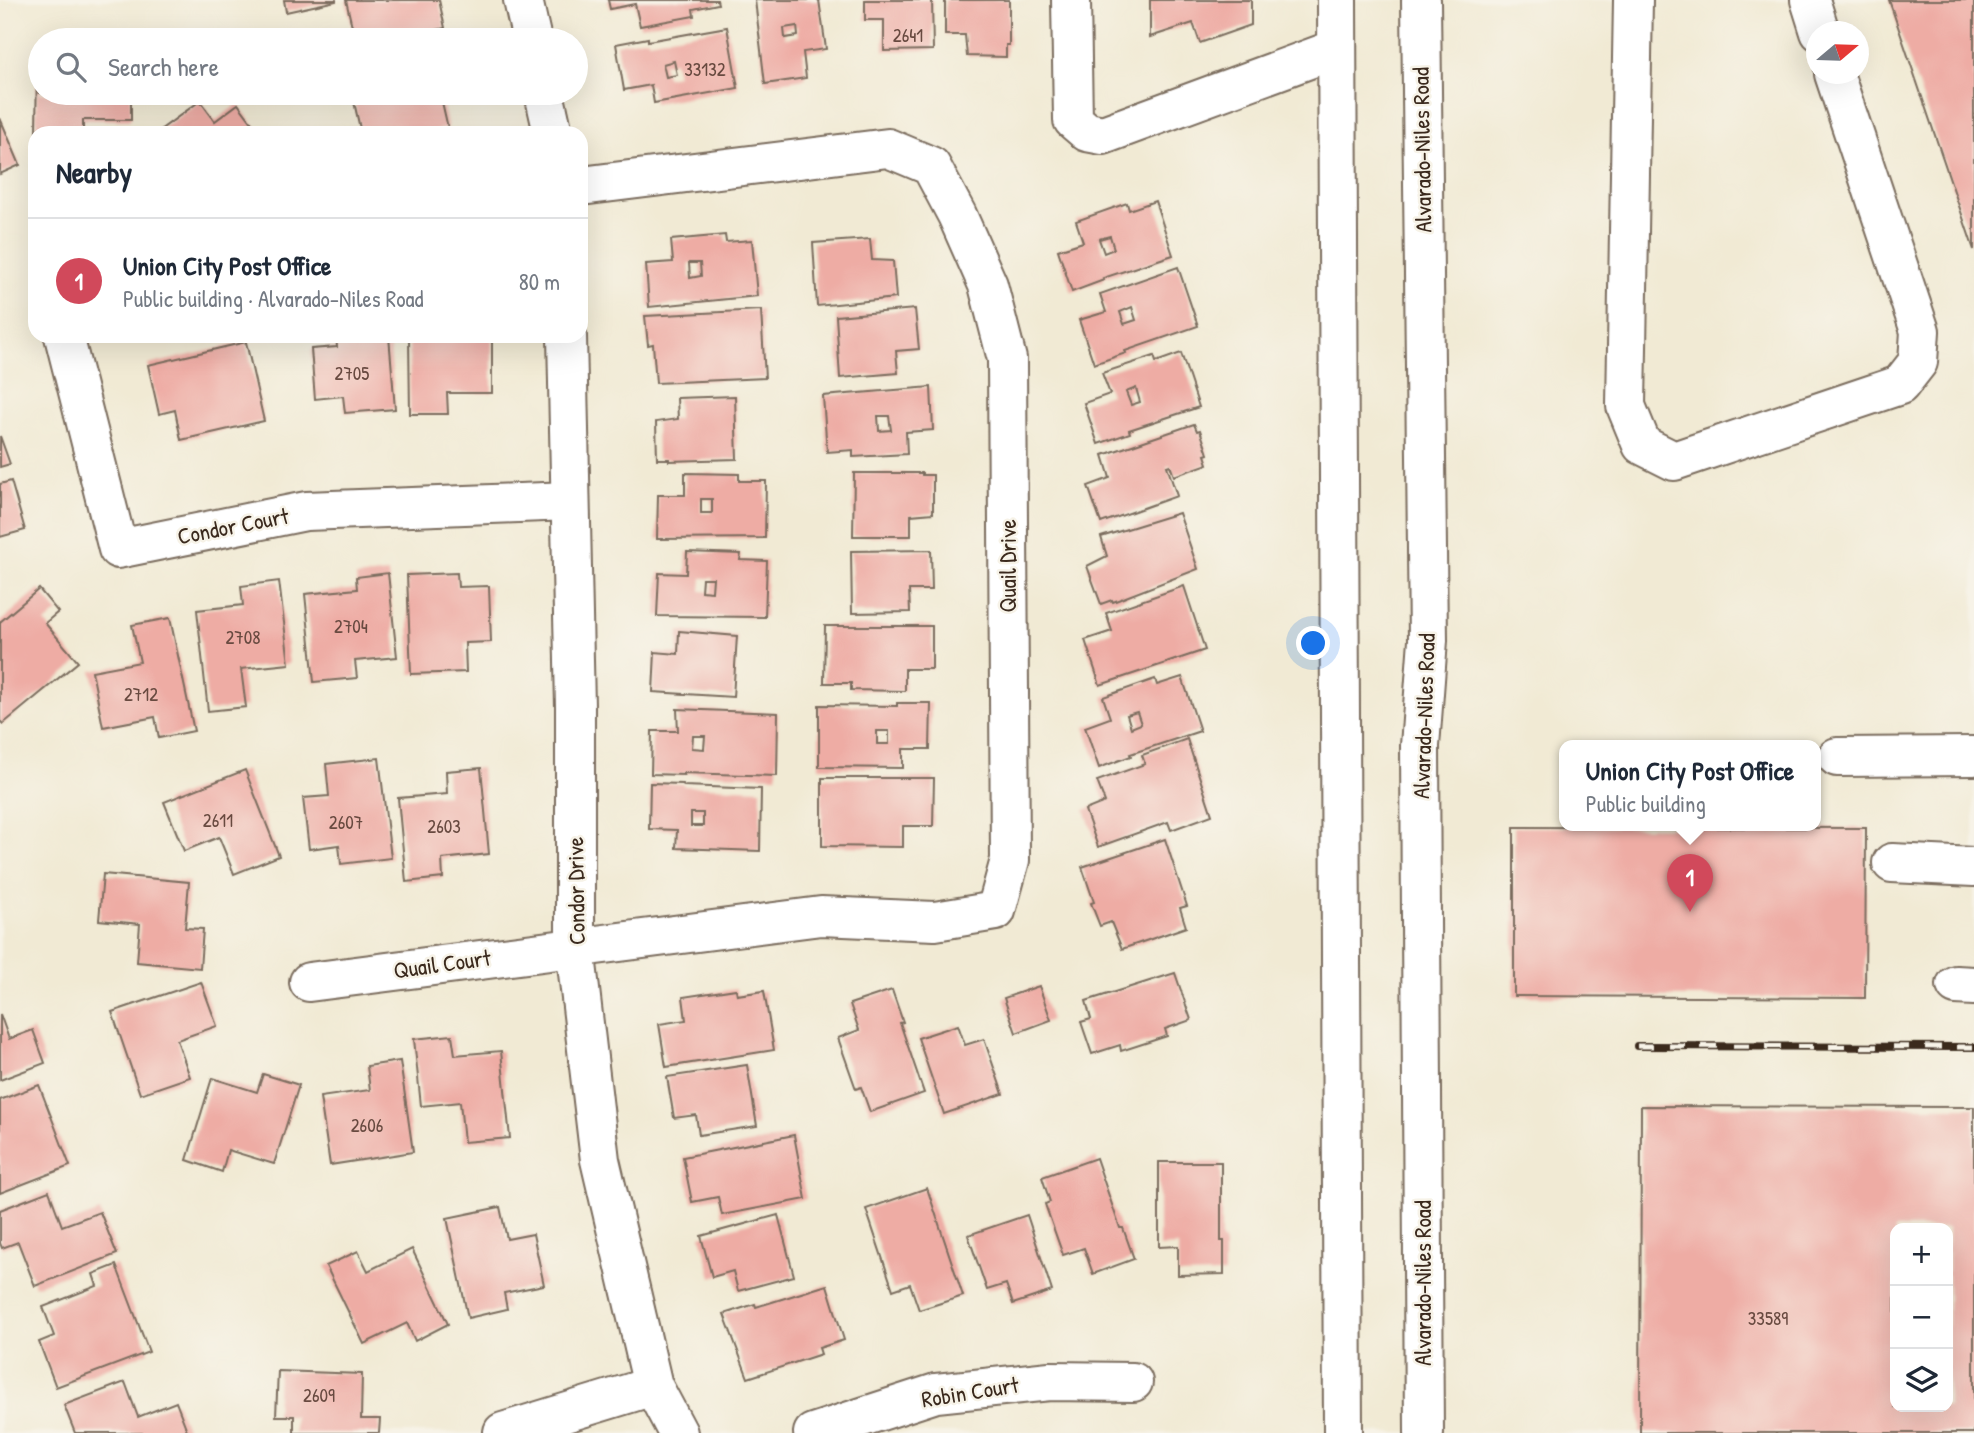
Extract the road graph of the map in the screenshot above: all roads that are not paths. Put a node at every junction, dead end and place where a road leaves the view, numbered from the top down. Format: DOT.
graph roads {
  1 [pos="523,0"];
  2 [pos="1071,0"];
  3 [pos="1337,0"];
  4 [pos="1421,0"];
  5 [pos="1633,0"];
  6 [pos="1810,0"];
  7 [pos="1817,21"];
  8 [pos="529,28"];
  9 [pos="1336,49"];
  10 [pos="1837,84"];
  11 [pos="547,105"];
  12 [pos="551,126"];
  13 [pos="588,185"];
  14 [pos="66,343"];
  15 [pos="567,343"];
  16 [pos="570,501"];
  17 [pos="1837,757"];
  18 [pos="1974,757"];
  19 [pos="1892,863"];
  20 [pos="1974,867"];
  21 [pos="576,947"];
  22 [pos="309,982"];
  23 [pos="1133,1382"];
  24 [pos="653,1385"];
  25 [pos="503,1432"];
  26 [pos="678,1433"];
  27 [pos="813,1433"];
  28 [pos="1343,1433"];
  29 [pos="1424,1433"];
  1 -- 8 [label="street"];
  2 -- 9 [label="street"];
  3 -- 9 [label="street"];
  4 -- 29 [label="street, Alvarado-Niles Road"];
  5 -- 10 [label="street"];
  6 -- 7 [label="street"];
  9 -- 28 [label="street"];
  11 -- 12 [label="street"];
  13 -- 21 [label="street, Quail Drive"];
  14 -- 16 [label="street, Condor Court"];
  15 -- 16 [label="street, Condor Drive"];
  16 -- 21 [label="street, Condor Drive"];
  17 -- 18 [label="street"];
  19 -- 20 [label="street"];
  21 -- 22 [label="street, Quail Court"];
  21 -- 24 [label="street, Condor Drive"];
  23 -- 27 [label="street, Robin Court"];
  24 -- 25 [label="street"];
  24 -- 26 [label="street, Condor Drive"];
}
